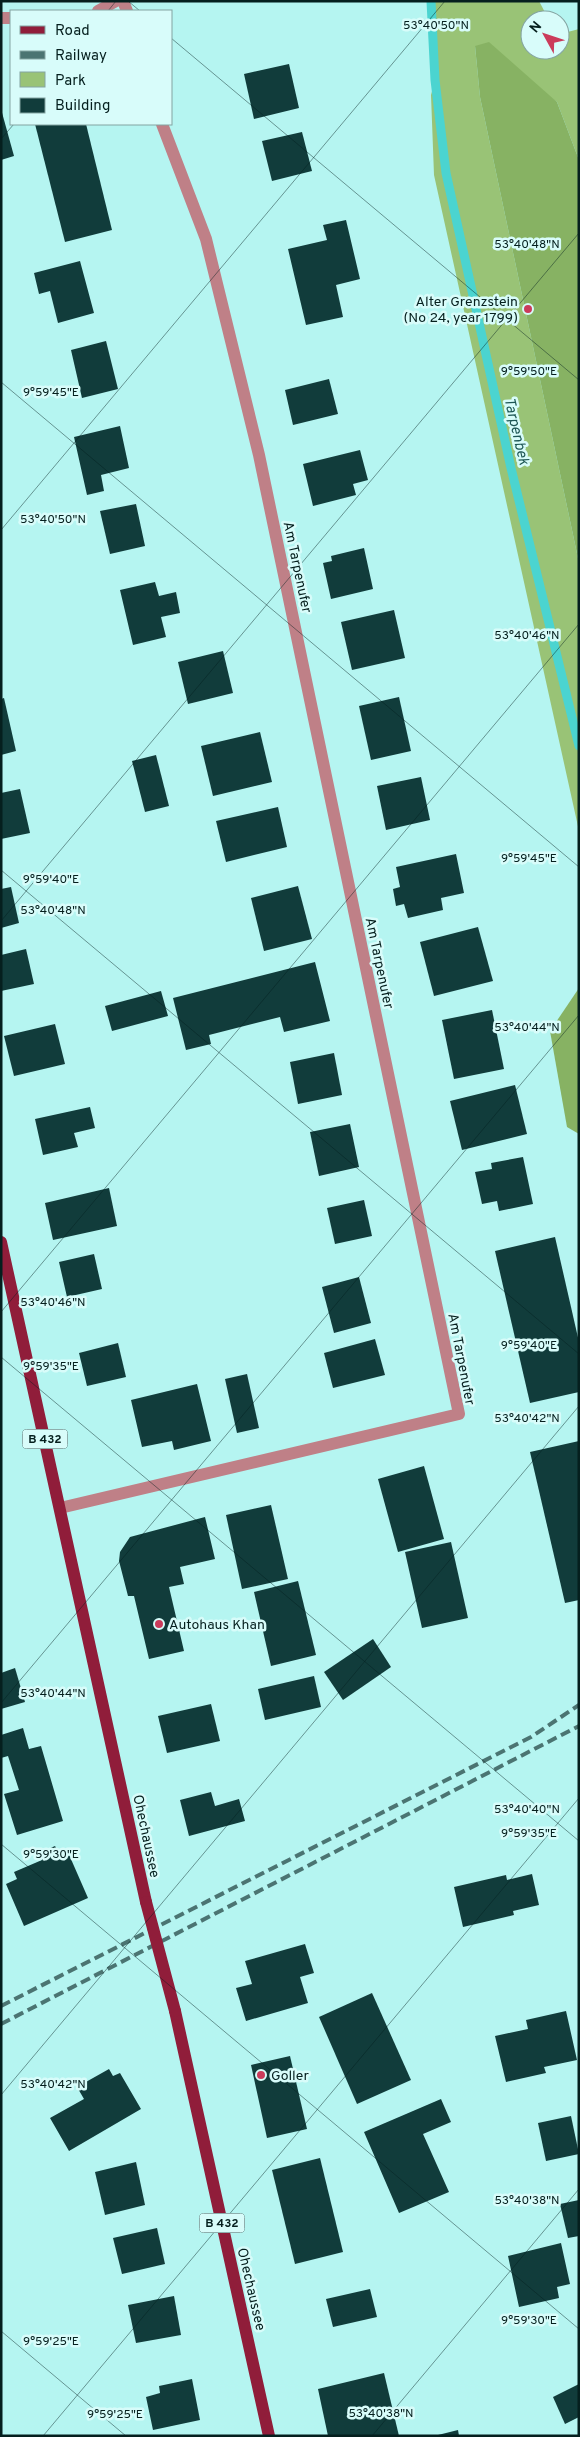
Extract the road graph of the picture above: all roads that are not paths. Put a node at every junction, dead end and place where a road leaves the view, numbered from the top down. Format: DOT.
graph roads {
  1 [pos="116,1"];
  2 [pos="100,10"];
  3 [pos="162,125"];
  4 [pos="1,1242"];
  5 [pos="60,1508"];
  6 [pos="269,2436"];
  1 -- 2 [label="street"];
  3 -- 5 [label="street, Am Tarpenufer"];
  4 -- 5 [label="main road, Ohechaussee / B 432"];
  5 -- 6 [label="main road, Ohechaussee / B 432, bridge"];
}
